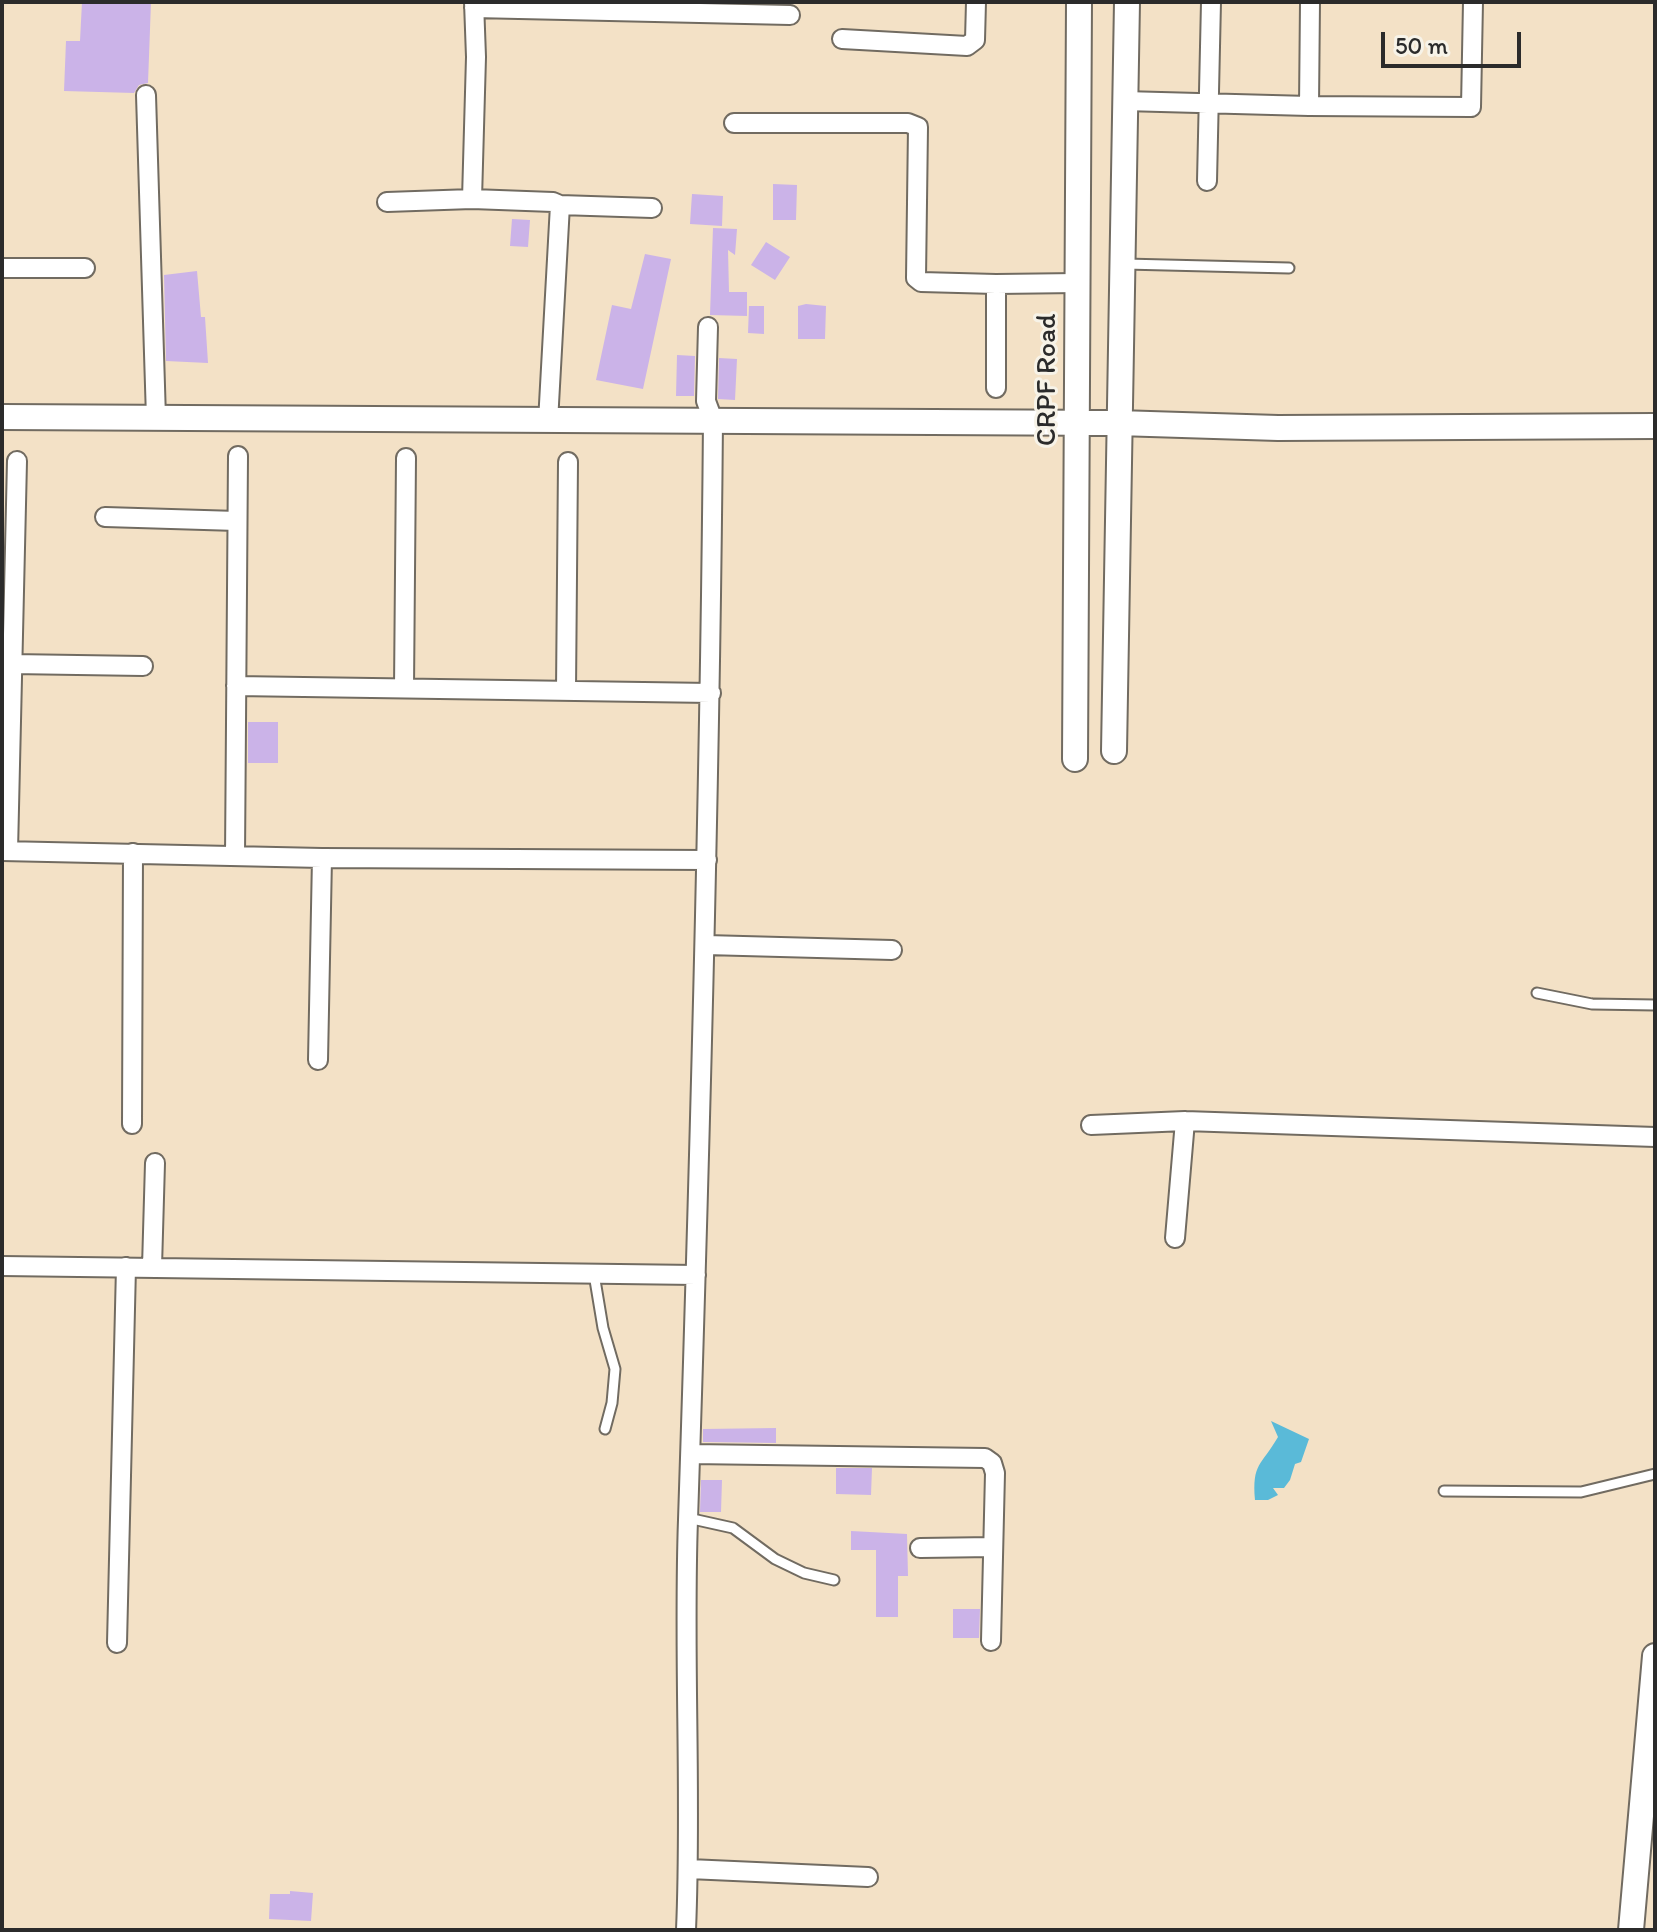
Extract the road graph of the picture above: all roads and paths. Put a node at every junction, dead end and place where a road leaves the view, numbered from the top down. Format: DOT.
graph roads {
  1 [pos="976,2"];
  2 [pos="1079,2"];
  3 [pos="1127,2"];
  4 [pos="1211,2"];
  5 [pos="1310,2"];
  6 [pos="1473,2"];
  7 [pos="474,5"];
  8 [pos="790,15"];
  9 [pos="842,39"];
  10 [pos="146,95"];
  11 [pos="1124,101"];
  12 [pos="1208,102"];
  13 [pos="1309,106"];
  14 [pos="734,123"];
  15 [pos="1207,181"];
  16 [pos="472,199"];
  17 [pos="387,202"];
  18 [pos="560,205"];
  19 [pos="652,208"];
  20 [pos="1122,264"];
  21 [pos="2,268"];
  22 [pos="85,268"];
  23 [pos="1289,268"];
  24 [pos="1078,283"];
  25 [pos="996,284"];
  26 [pos="708,327"];
  27 [pos="996,388"];
  28 [pos="2,417"];
  29 [pos="156,418"];
  30 [pos="713,420"];
  31 [pos="548,422"];
  32 [pos="1118,423"];
  33 [pos="1078,424"];
  34 [pos="1655,426"];
  35 [pos="238,456"];
  36 [pos="406,458"];
  37 [pos="17,461"];
  38 [pos="568,462"];
  39 [pos="105,517"];
  40 [pos="237,521"];
  41 [pos="12,664"];
  42 [pos="143,666"];
  43 [pos="236,686"];
  44 [pos="404,688"];
  45 [pos="566,690"];
  46 [pos="711,693"];
  47 [pos="1114,751"];
  48 [pos="1075,759"];
  49 [pos="5,851"];
  50 [pos="133,853"];
  51 [pos="235,856"];
  52 [pos="322,858"];
  53 [pos="707,860"];
  54 [pos="706,945"];
  55 [pos="892,950"];
  56 [pos="1537,993"];
  57 [pos="1655,1005"];
  58 [pos="318,1060"];
  59 [pos="1185,1121"];
  60 [pos="132,1124"];
  61 [pos="1091,1125"];
  62 [pos="1655,1137"];
  63 [pos="155,1163"];
  64 [pos="1175,1238"];
  65 [pos="2,1266"];
  66 [pos="126,1267"];
  67 [pos="152,1267"];
  68 [pos="594,1274"];
  69 [pos="696,1275"];
  70 [pos="605,1429"];
  71 [pos="691,1454"];
  72 [pos="1655,1474"];
  73 [pos="1444,1491"];
  74 [pos="688,1518"];
  75 [pos="993,1547"];
  76 [pos="920,1548"];
  77 [pos="834,1580"];
  78 [pos="991,1641"];
  79 [pos="117,1643"];
  80 [pos="1655,1656"];
  81 [pos="1653,1701"];
  82 [pos="689,1869"];
  83 [pos="868,1877"];
  84 [pos="686,1930"];
  85 [pos="1631,1930"];
  1 -- 9 [label="street"];
  2 -- 24 [label="street, CRPF Road"];
  3 -- 11 [label="street"];
  4 -- 12 [label="street"];
  5 -- 13 [label="street"];
  6 -- 13 [label="street"];
  7 -- 8 [label="street"];
  7 -- 16 [label="street"];
  10 -- 29 [label="street"];
  11 -- 12 [label="street"];
  11 -- 20 [label="street"];
  12 -- 13 [label="street"];
  12 -- 15 [label="street"];
  14 -- 25 [label="street"];
  16 -- 17 [label="street"];
  16 -- 18 [label="street"];
  18 -- 19 [label="street"];
  18 -- 31 [label="street"];
  20 -- 23 [label="lane"];
  20 -- 32 [label="street"];
  21 -- 22 [label="street"];
  24 -- 25 [label="street"];
  24 -- 33 [label="street, CRPF Road"];
  25 -- 27 [label="street"];
  26 -- 30 [label="street"];
  28 -- 29 [label="street"];
  29 -- 31 [label="street"];
  30 -- 31 [label="street"];
  30 -- 33 [label="street"];
  30 -- 46 [label="street"];
  32 -- 33 [label="street"];
  32 -- 34 [label="street"];
  32 -- 47 [label="street"];
  33 -- 48 [label="street, CRPF Road"];
  35 -- 40 [label="street"];
  36 -- 44 [label="street"];
  37 -- 41 [label="street"];
  38 -- 45 [label="street"];
  39 -- 40 [label="street"];
  40 -- 43 [label="street"];
  41 -- 42 [label="street"];
  41 -- 49 [label="street"];
  43 -- 44 [label="street"];
  43 -- 51 [label="street"];
  44 -- 45 [label="street"];
  45 -- 46 [label="street"];
  46 -- 53 [label="street"];
  49 -- 50 [label="street"];
  50 -- 51 [label="street"];
  50 -- 60 [label="street"];
  51 -- 52 [label="street"];
  52 -- 53 [label="street"];
  52 -- 58 [label="street"];
  53 -- 54 [label="street"];
  54 -- 55 [label="street"];
  54 -- 69 [label="street"];
  56 -- 57 [label="lane"];
  59 -- 61 [label="street"];
  59 -- 62 [label="street"];
  59 -- 64 [label="street"];
  63 -- 67 [label="street"];
  65 -- 66 [label="street"];
  66 -- 67 [label="street"];
  66 -- 79 [label="street"];
  67 -- 68 [label="street"];
  68 -- 69 [label="street"];
  68 -- 70 [label="lane"];
  69 -- 71 [label="street"];
  71 -- 74 [label="street"];
  71 -- 75 [label="street"];
  72 -- 73 [label="lane"];
  74 -- 77 [label="lane"];
  74 -- 82 [label="street"];
  75 -- 76 [label="street"];
  75 -- 78 [label="street"];
  80 -- 81 [label="street"];
  81 -- 85 [label="street"];
  82 -- 83 [label="street"];
  82 -- 84 [label="street"];
}
